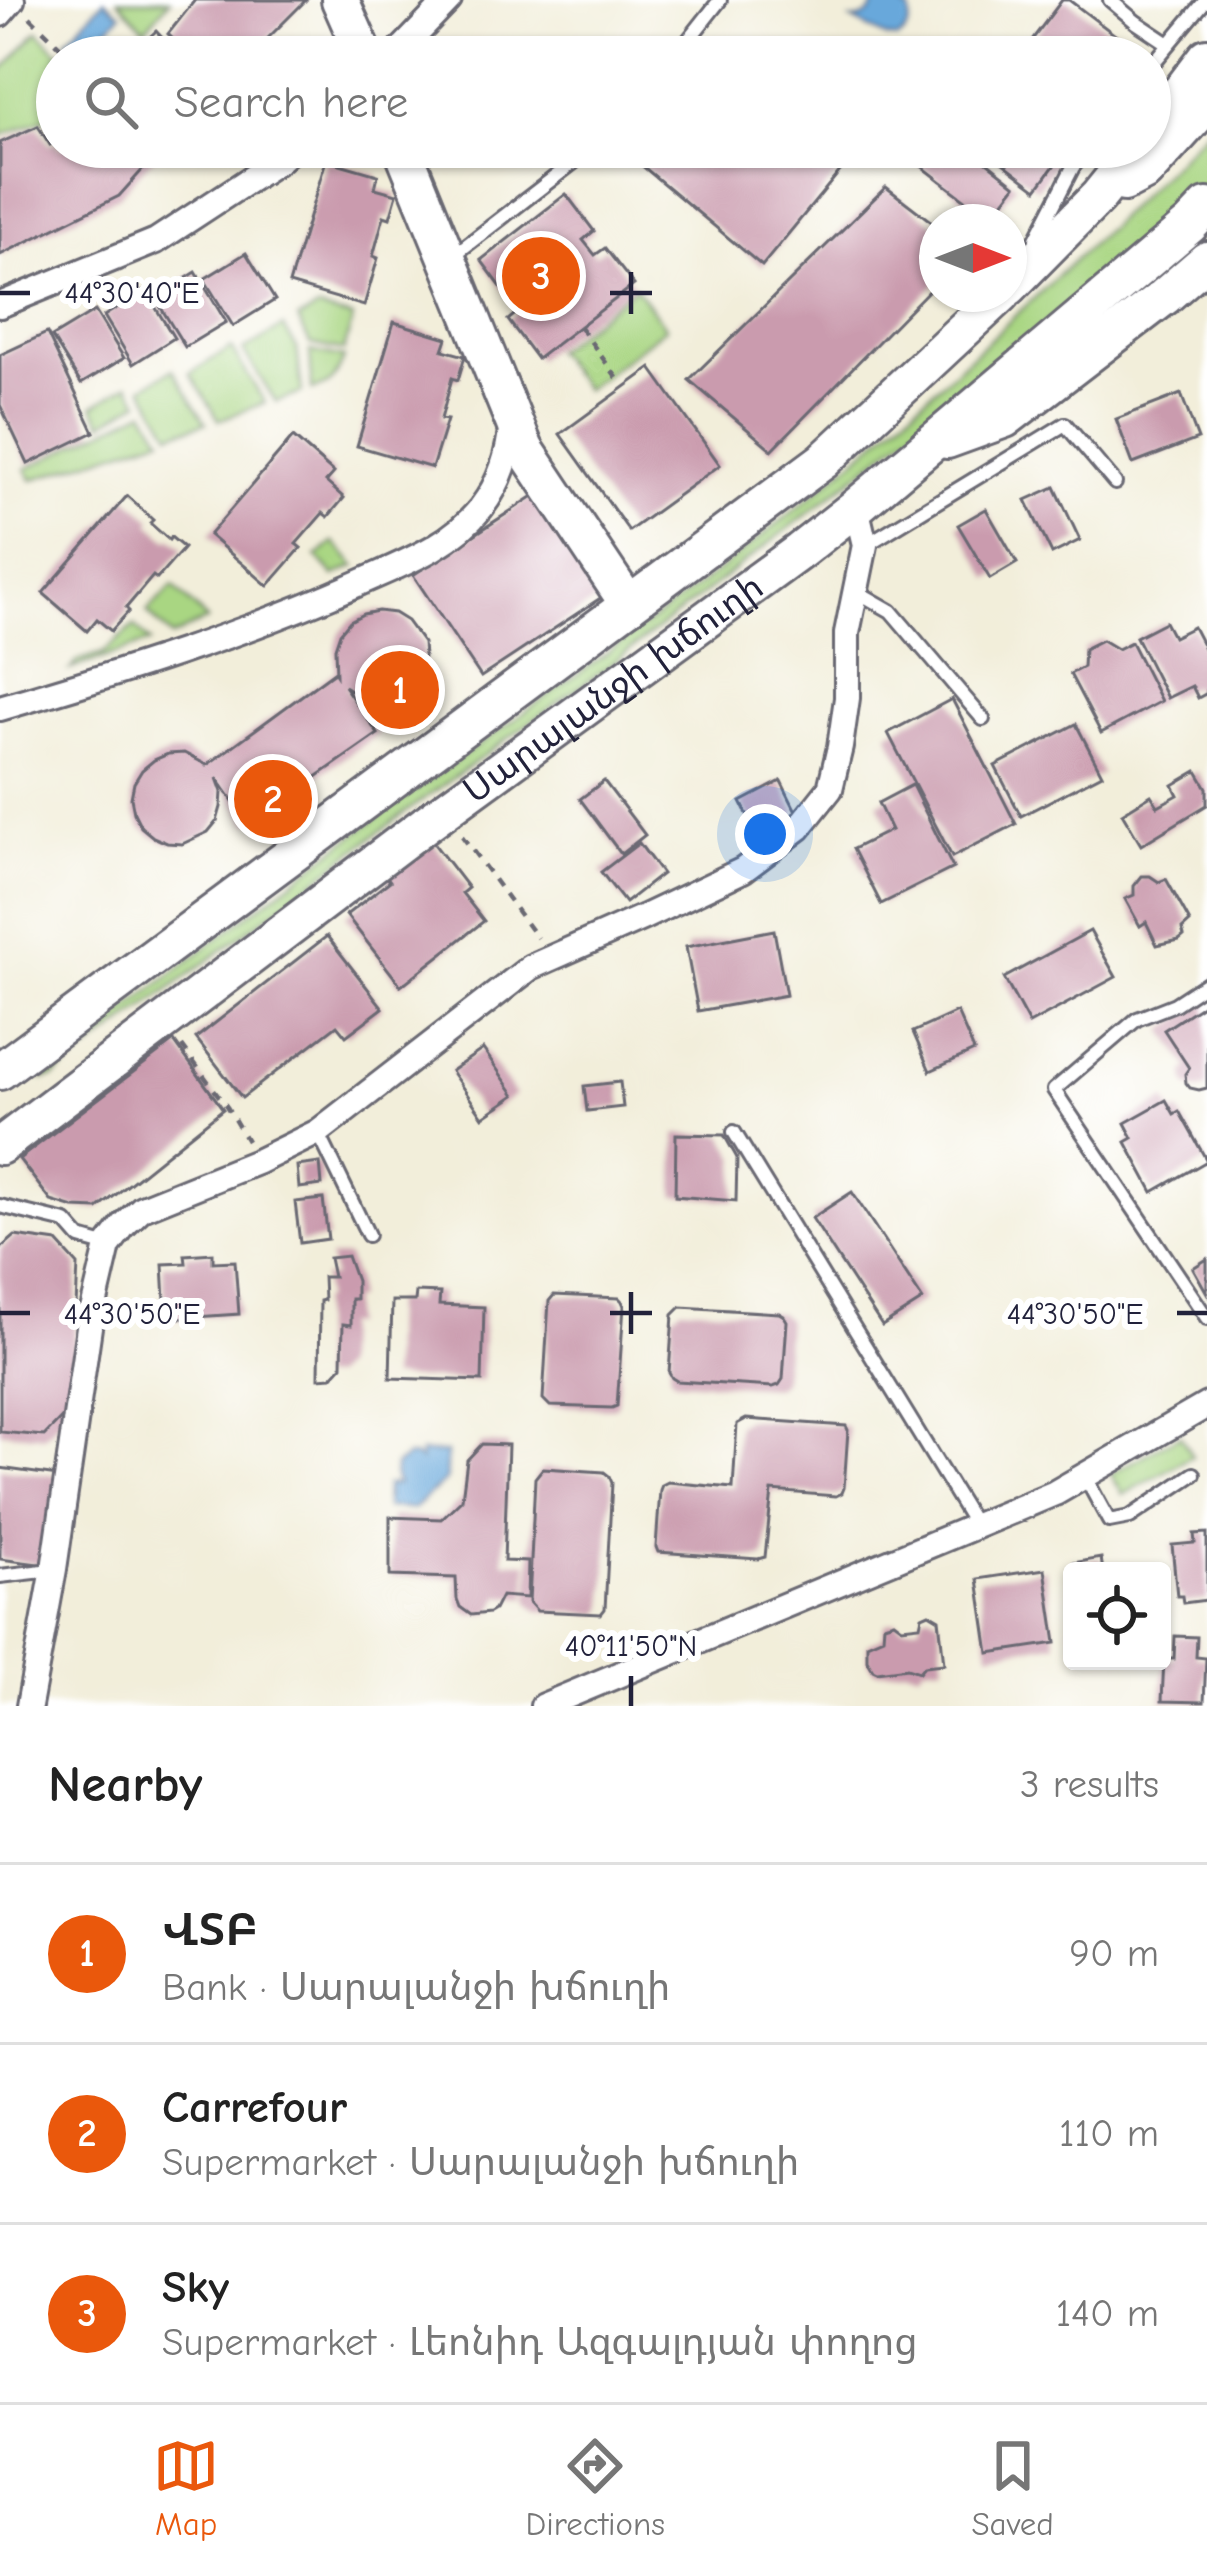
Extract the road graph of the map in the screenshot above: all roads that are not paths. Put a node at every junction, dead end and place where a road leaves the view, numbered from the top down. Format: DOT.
graph roads {
  1 [pos="340,0"];
  2 [pos="449,0"];
  3 [pos="720,0"];
  4 [pos="1110,0"];
  5 [pos="1207,0"];
  6 [pos="20,7"];
  7 [pos="0,14"];
  8 [pos="356,36"];
  9 [pos="414,36"];
  10 [pos="692,36"];
  11 [pos="1157,36"];
  12 [pos="1171,42"];
  13 [pos="1207,57"];
  14 [pos="1171,104"];
  15 [pos="1207,104"];
  16 [pos="1171,143"];
  17 [pos="267,168"];
  18 [pos="411,168"];
  19 [pos="567,168"];
  20 [pos="1072,168"];
  21 [pos="1121,168"];
  22 [pos="1149,168"];
  23 [pos="1098,197"];
  24 [pos="1207,207"];
  25 [pos="1027,253"];
  26 [pos="449,259"];
  27 [pos="1207,260"];
  28 [pos="1027,269"];
  29 [pos="0,305"];
  30 [pos="982,312"];
  31 [pos="512,420"];
  32 [pos="922,450"];
  33 [pos="1115,483"];
  34 [pos="856,507"];
  35 [pos="865,545"];
  36 [pos="855,590"];
  37 [pos="629,605"];
  38 [pos="0,708"];
  39 [pos="983,719"];
  40 [pos="1207,983"];
  41 [pos="0,1071"];
  42 [pos="0,1085"];
  43 [pos="30,1121"];
  44 [pos="318,1132"];
  45 [pos="734,1132"];
  46 [pos="0,1146"];
  47 [pos="0,1206"];
  48 [pos="368,1234"];
  49 [pos="108,1246"];
  50 [pos="1207,1318"];
  51 [pos="1207,1405"];
  52 [pos="1194,1474"];
  53 [pos="1085,1475"];
  54 [pos="976,1526"];
  55 [pos="54,1570"];
  56 [pos="0,1576"];
  57 [pos="29,1706"];
  58 [pos="543,1706"];
  1 -- 8 [label="main road"];
  2 -- 9 [label="street"];
  3 -- 10 [label="lane"];
  4 -- 11 [label="lane"];
  5 -- 12 [label="lane"];
  6 -- 7 [label="street"];
  13 -- 14 [label="main road"];
  15 -- 16 [label="main road"];
  17 -- 29 [label="street"];
  18 -- 26 [label="main road"];
  19 -- 26 [label="lane"];
  20 -- 25 [label="lane"];
  21 -- 23 [label="main road, Սարալանջի խճուղի"];
  22 -- 23 [label="main road"];
  23 -- 28 [label="main road, Սարալանջի խճուղի"];
  24 -- 32 [label="main road, Սարալանջի խճուղի"];
  26 -- 31 [label="main road"];
  27 -- 32 [label="main road"];
  30 -- 37 [label="main road, Սարալանջի խճուղի"];
  31 -- 37 [label="main road"];
  31 -- 38 [label="street"];
  32 -- 34 [label="main road, Սարալանջի խճուղի"];
  33 -- 35 [label="lane"];
  34 -- 35 [label="street"];
  34 -- 43 [label="main road, Սարալանջի խճուղի"];
  35 -- 36 [label="street"];
  36 -- 39 [label="lane"];
  36 -- 44 [label="street"];
  37 -- 41 [label="main road, Սարալանջի խճուղի"];
  40 -- 50 [label="lane"];
  42 -- 43 [label="main road"];
  43 -- 46 [label="main road, Սարալանջի խճուղի"];
  44 -- 48 [label="lane"];
  44 -- 49 [label="street"];
  45 -- 54 [label="lane"];
  47 -- 49 [label="lane"];
  49 -- 55 [label="street"];
  51 -- 53 [label="street"];
  52 -- 53 [label="lane"];
  53 -- 54 [label="street"];
  54 -- 58 [label="street"];
  55 -- 56 [label="lane"];
  55 -- 57 [label="street"];
}
